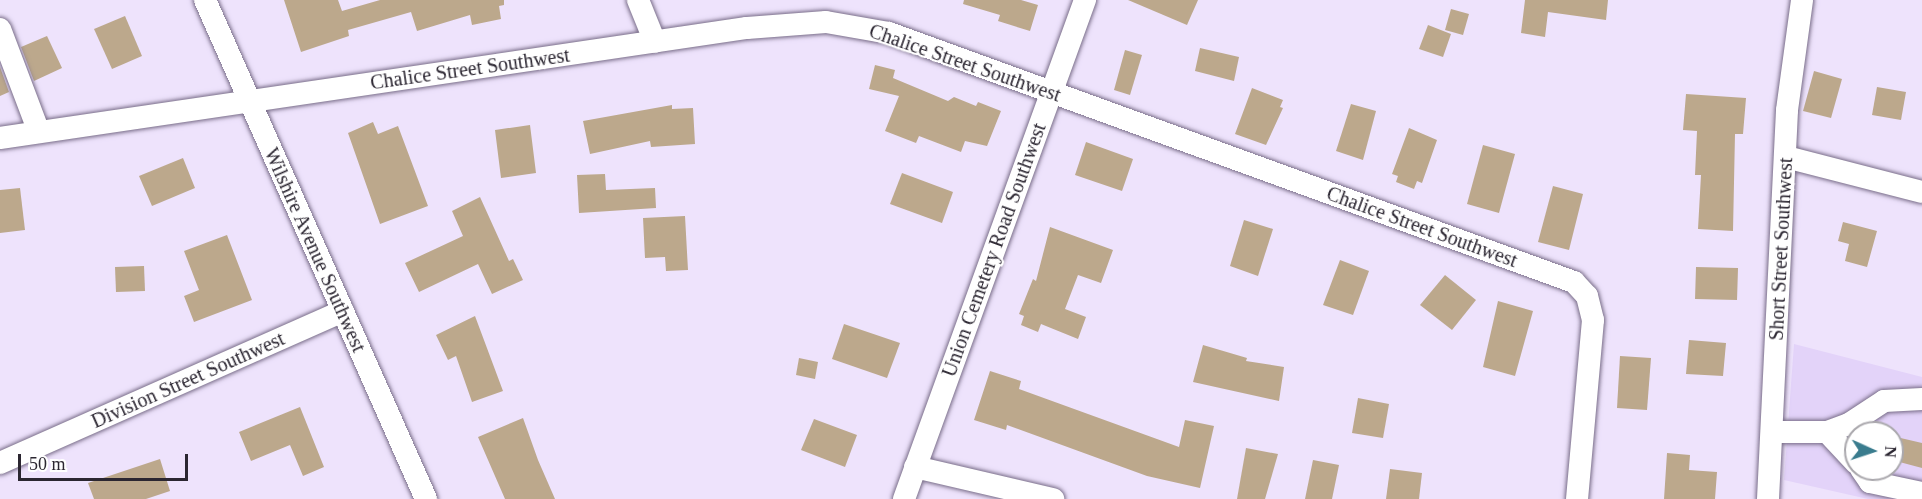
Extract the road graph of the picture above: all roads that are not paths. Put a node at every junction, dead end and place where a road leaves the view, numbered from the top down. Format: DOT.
graph roads {
  1 [pos="205,0"];
  2 [pos="638,0"];
  3 [pos="1085,0"];
  4 [pos="1802,0"];
  5 [pos="0,29"];
  6 [pos="655,42"];
  7 [pos="1052,92"];
  8 [pos="250,102"];
  9 [pos="39,132"];
  10 [pos="0,138"];
  11 [pos="1786,157"];
  12 [pos="1922,192"];
  13 [pos="343,311"];
  14 [pos="1922,399"];
  15 [pos="1772,432"];
  16 [pos="1827,432"];
  17 [pos="1844,450"];
  18 [pos="0,463"];
  19 [pos="915,467"];
  20 [pos="1869,481"];
  21 [pos="1922,493"];
  22 [pos="426,499"];
  23 [pos="904,499"];
  24 [pos="1053,499"];
  25 [pos="1577,499"];
  26 [pos="1768,499"];
  1 -- 8 [label="street, Wilshire Avenue Southwest"];
  2 -- 6 [label="street"];
  3 -- 7 [label="street, Union Cemetery Road Southwest"];
  4 -- 11 [label="street, Short Street Southwest"];
  5 -- 9 [label="street"];
  6 -- 7 [label="street, Chalice Street Southwest"];
  6 -- 8 [label="street, Chalice Street Southwest"];
  7 -- 19 [label="street, Union Cemetery Road Southwest"];
  7 -- 25 [label="street, Chalice Street Southwest"];
  8 -- 9 [label="street, Chalice Street Southwest"];
  8 -- 13 [label="street, Wilshire Avenue Southwest"];
  9 -- 10 [label="street, Chalice Street Southwest"];
  11 -- 12 [label="street"];
  11 -- 15 [label="street, Short Street Southwest"];
  13 -- 18 [label="street, Division Street Southwest"];
  13 -- 22 [label="street, Wilshire Avenue Southwest"];
  14 -- 16 [label="street"];
  15 -- 16 [label="street"];
  15 -- 26 [label="street, Short Street Southwest"];
  16 -- 17 [label="street"];
  19 -- 23 [label="street, Union Cemetery Road Southwest"];
  19 -- 24 [label="street"];
  20 -- 21 [label="street"];
}
